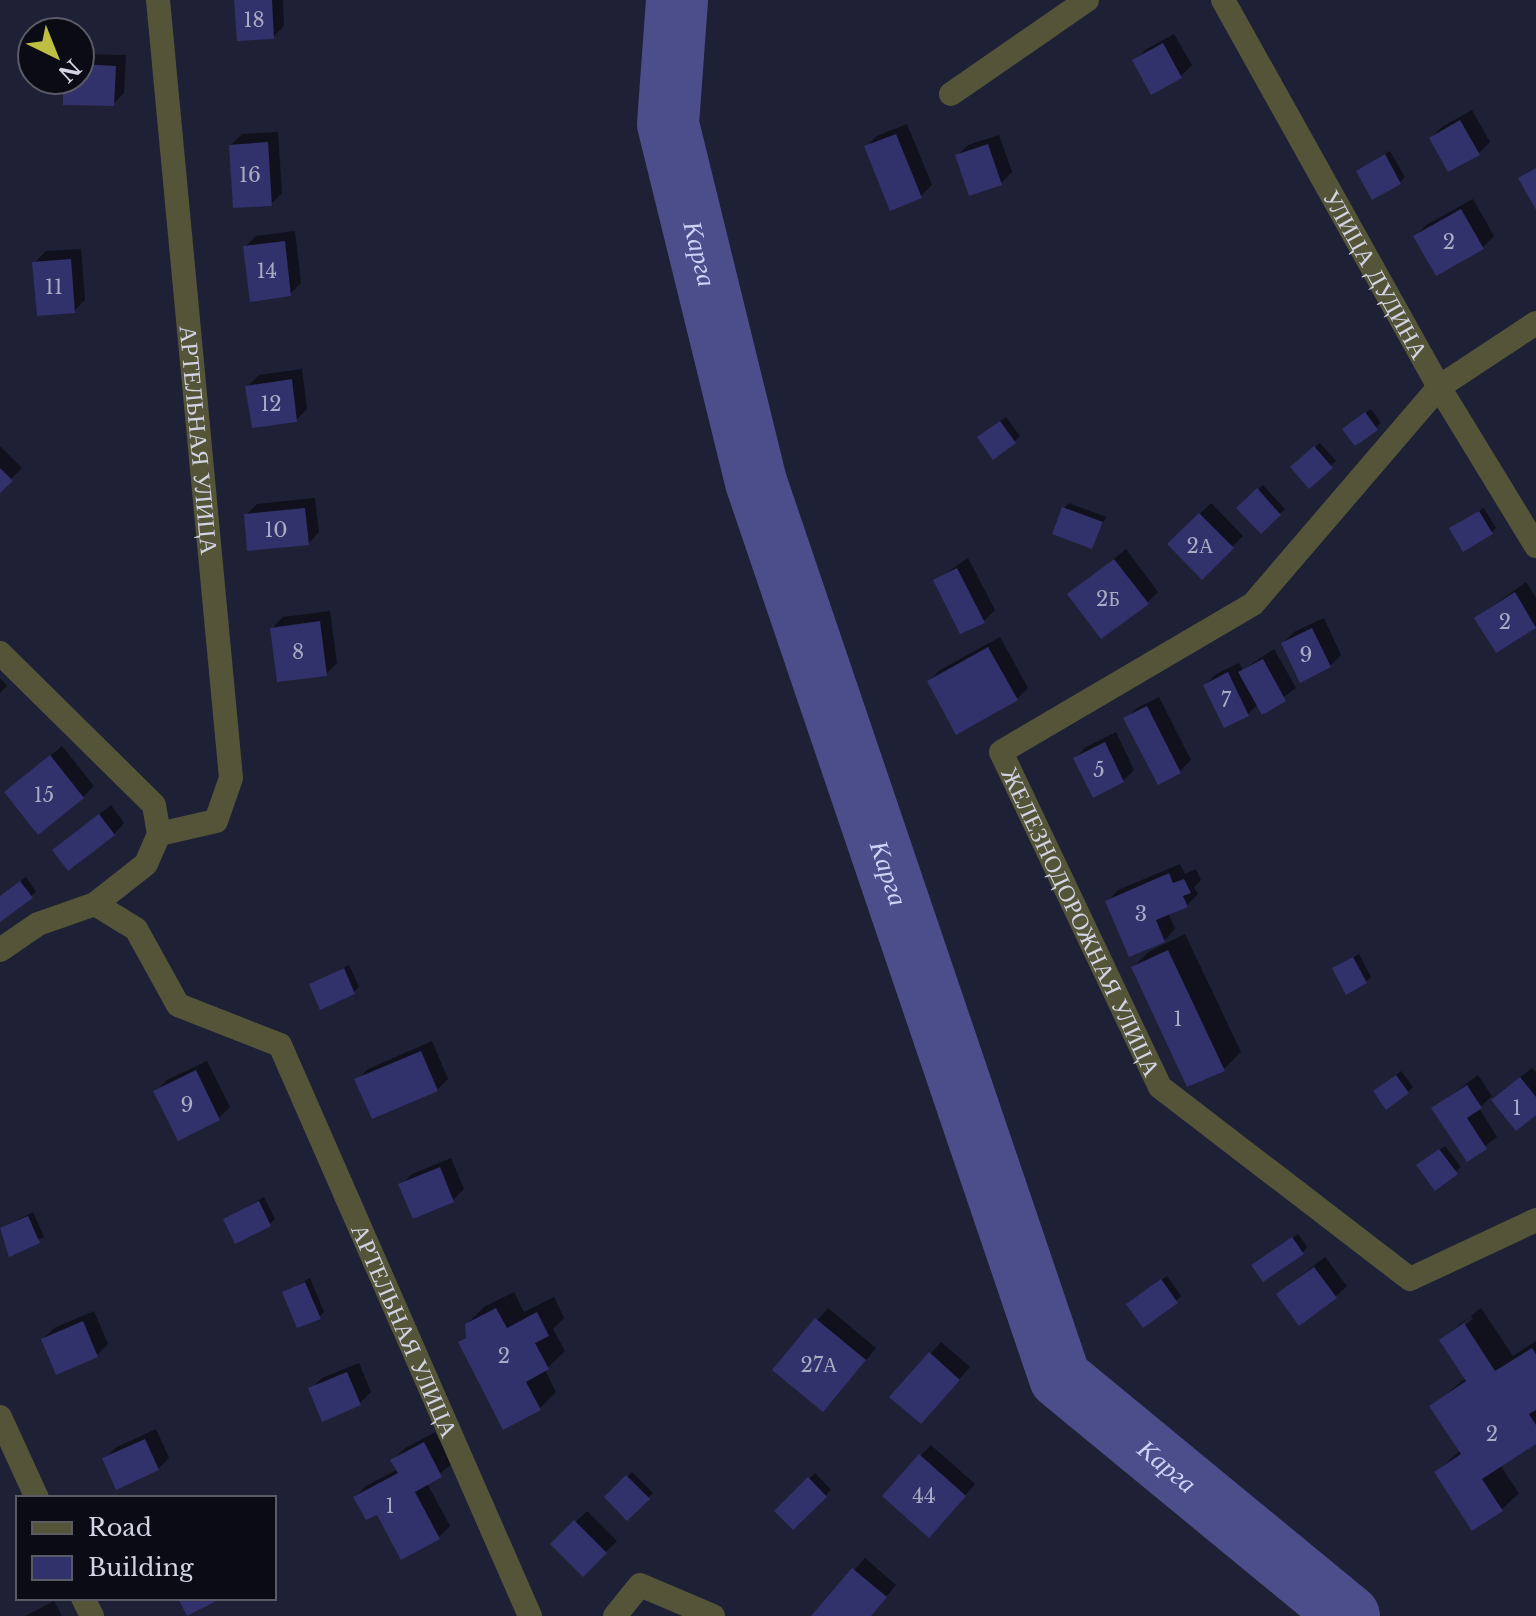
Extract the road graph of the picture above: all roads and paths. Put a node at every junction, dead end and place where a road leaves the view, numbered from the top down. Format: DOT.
graph roads {
  1 [pos="158,0"];
  2 [pos="1087,0"];
  3 [pos="1223,0"];
  4 [pos="951,94"];
  5 [pos="1536,323"];
  6 [pos="1439,387"];
  7 [pos="1536,546"];
  8 [pos="0,653"];
  9 [pos="159,834"];
  10 [pos="95,904"];
  11 [pos="0,950"];
  12 [pos="1536,1220"];
  13 [pos="0,1417"];
  14 [pos="36,1496"];
  15 [pos="530,1616"];
  16 [pos="615,1616"];
  17 [pos="713,1616"];
  1 -- 9 [label="street, АРТЕЛЬНАЯ УЛИЦА"];
  2 -- 4 [label="street"];
  3 -- 6 [label="street, УЛИЦА ДУДИНА"];
  5 -- 6 [label="street, ЖЕЛЕЗНОДОРОЖНАЯ УЛИЦА"];
  6 -- 7 [label="street, УЛИЦА ДУДИНА"];
  6 -- 12 [label="street, ЖЕЛЕЗНОДОРОЖНАЯ УЛИЦА"];
  8 -- 9 [label="street"];
  9 -- 10 [label="street"];
  10 -- 11 [label="street"];
  10 -- 15 [label="street, АРТЕЛЬНАЯ УЛИЦА"];
  13 -- 14 [label="street"];
  16 -- 17 [label="street"];
}
